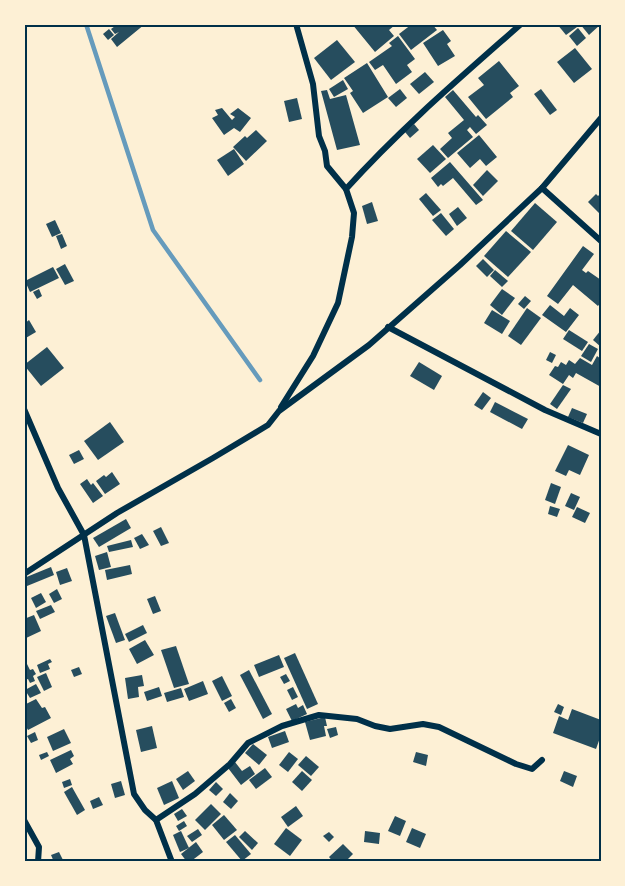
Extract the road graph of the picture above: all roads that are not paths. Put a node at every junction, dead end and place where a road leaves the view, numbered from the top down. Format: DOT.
graph roads {
  1 [pos="298,24"];
  2 [pos="521,24"];
  3 [pos="601,118"];
  4 [pos="542,188"];
  5 [pos="346,189"];
  6 [pos="601,241"];
  7 [pos="388,327"];
  8 [pos="24,409"];
  9 [pos="279,411"];
  10 [pos="601,434"];
  11 [pos="84,535"];
  12 [pos="24,574"];
  13 [pos="542,760"];
  14 [pos="24,820"];
  15 [pos="156,820"];
  16 [pos="38,862"];
  17 [pos="172,862"];
  1 -- 5 [label="street"];
  2 -- 5 [label="street"];
  3 -- 4 [label="street"];
  4 -- 6 [label="street"];
  4 -- 7 [label="street"];
  5 -- 9 [label="street"];
  7 -- 9 [label="street"];
  7 -- 10 [label="street"];
  8 -- 11 [label="street"];
  9 -- 11 [label="street"];
  11 -- 12 [label="street"];
  11 -- 15 [label="street"];
  13 -- 15 [label="street"];
  14 -- 16 [label="street"];
  15 -- 17 [label="street"];
}
